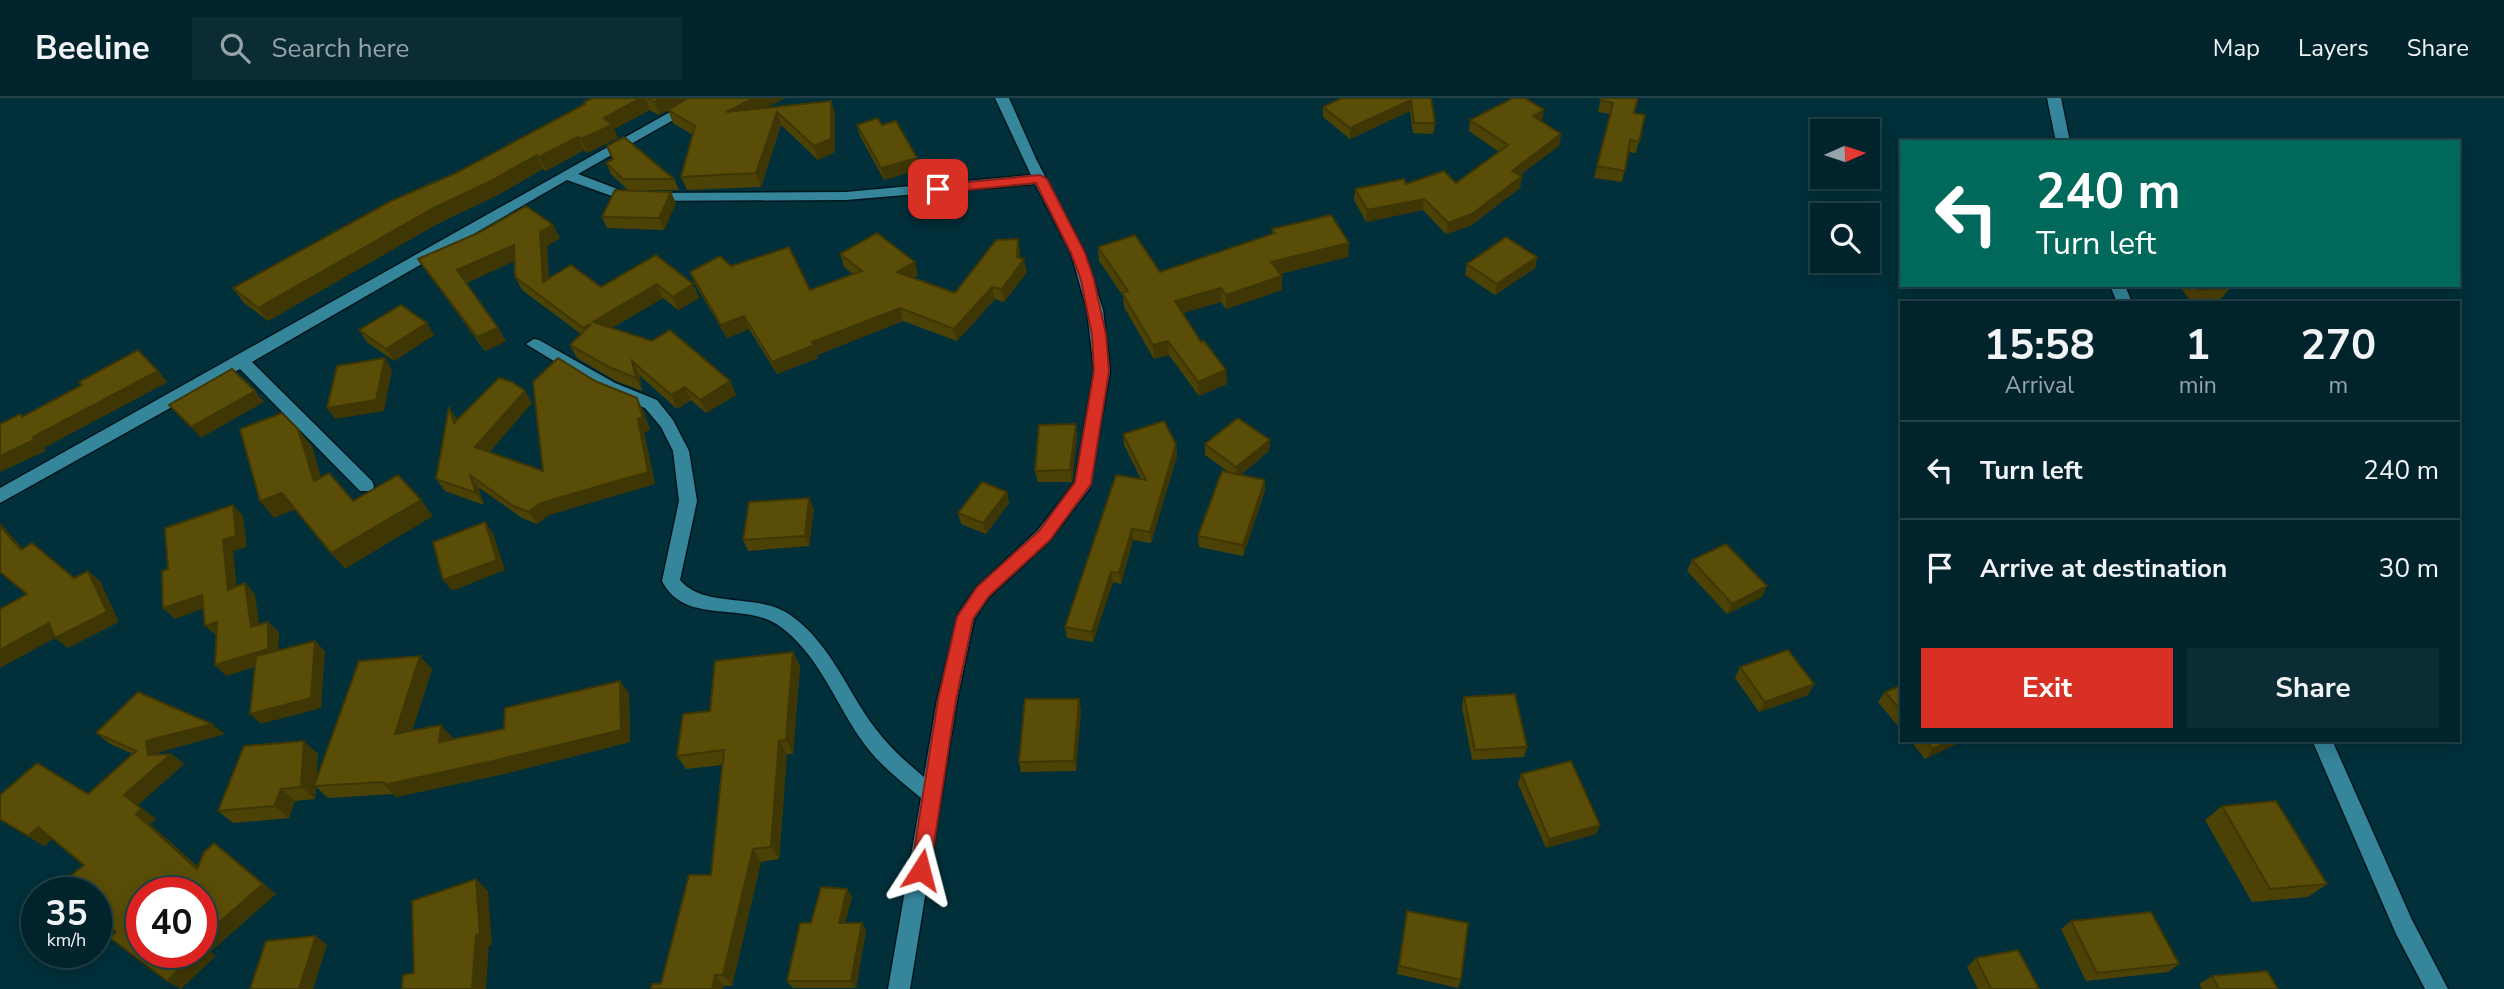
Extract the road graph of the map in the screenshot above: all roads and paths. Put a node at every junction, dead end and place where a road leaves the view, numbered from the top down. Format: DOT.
graph roads {
  1 [pos="705,98"];
  2 [pos="1002,98"];
  3 [pos="2054,98"];
  4 [pos="2063,140"];
  5 [pos="565,175"];
  6 [pos="1040,179"];
  7 [pos="534,344"];
  8 [pos="242,361"];
  9 [pos="366,486"];
  10 [pos="0,496"];
  11 [pos="2323,742"];
  12 [pos="933,796"];
  13 [pos="899,989"];
  14 [pos="2437,989"];
  1 -- 5 [label="street"];
  2 -- 6 [label="street"];
  3 -- 4 [label="street"];
  5 -- 6 [label="street"];
  5 -- 8 [label="street"];
  6 -- 12 [label="street"];
  7 -- 12 [label="street"];
  8 -- 9 [label="street"];
  8 -- 10 [label="street"];
  11 -- 14 [label="street"];
  12 -- 13 [label="street"];
}
